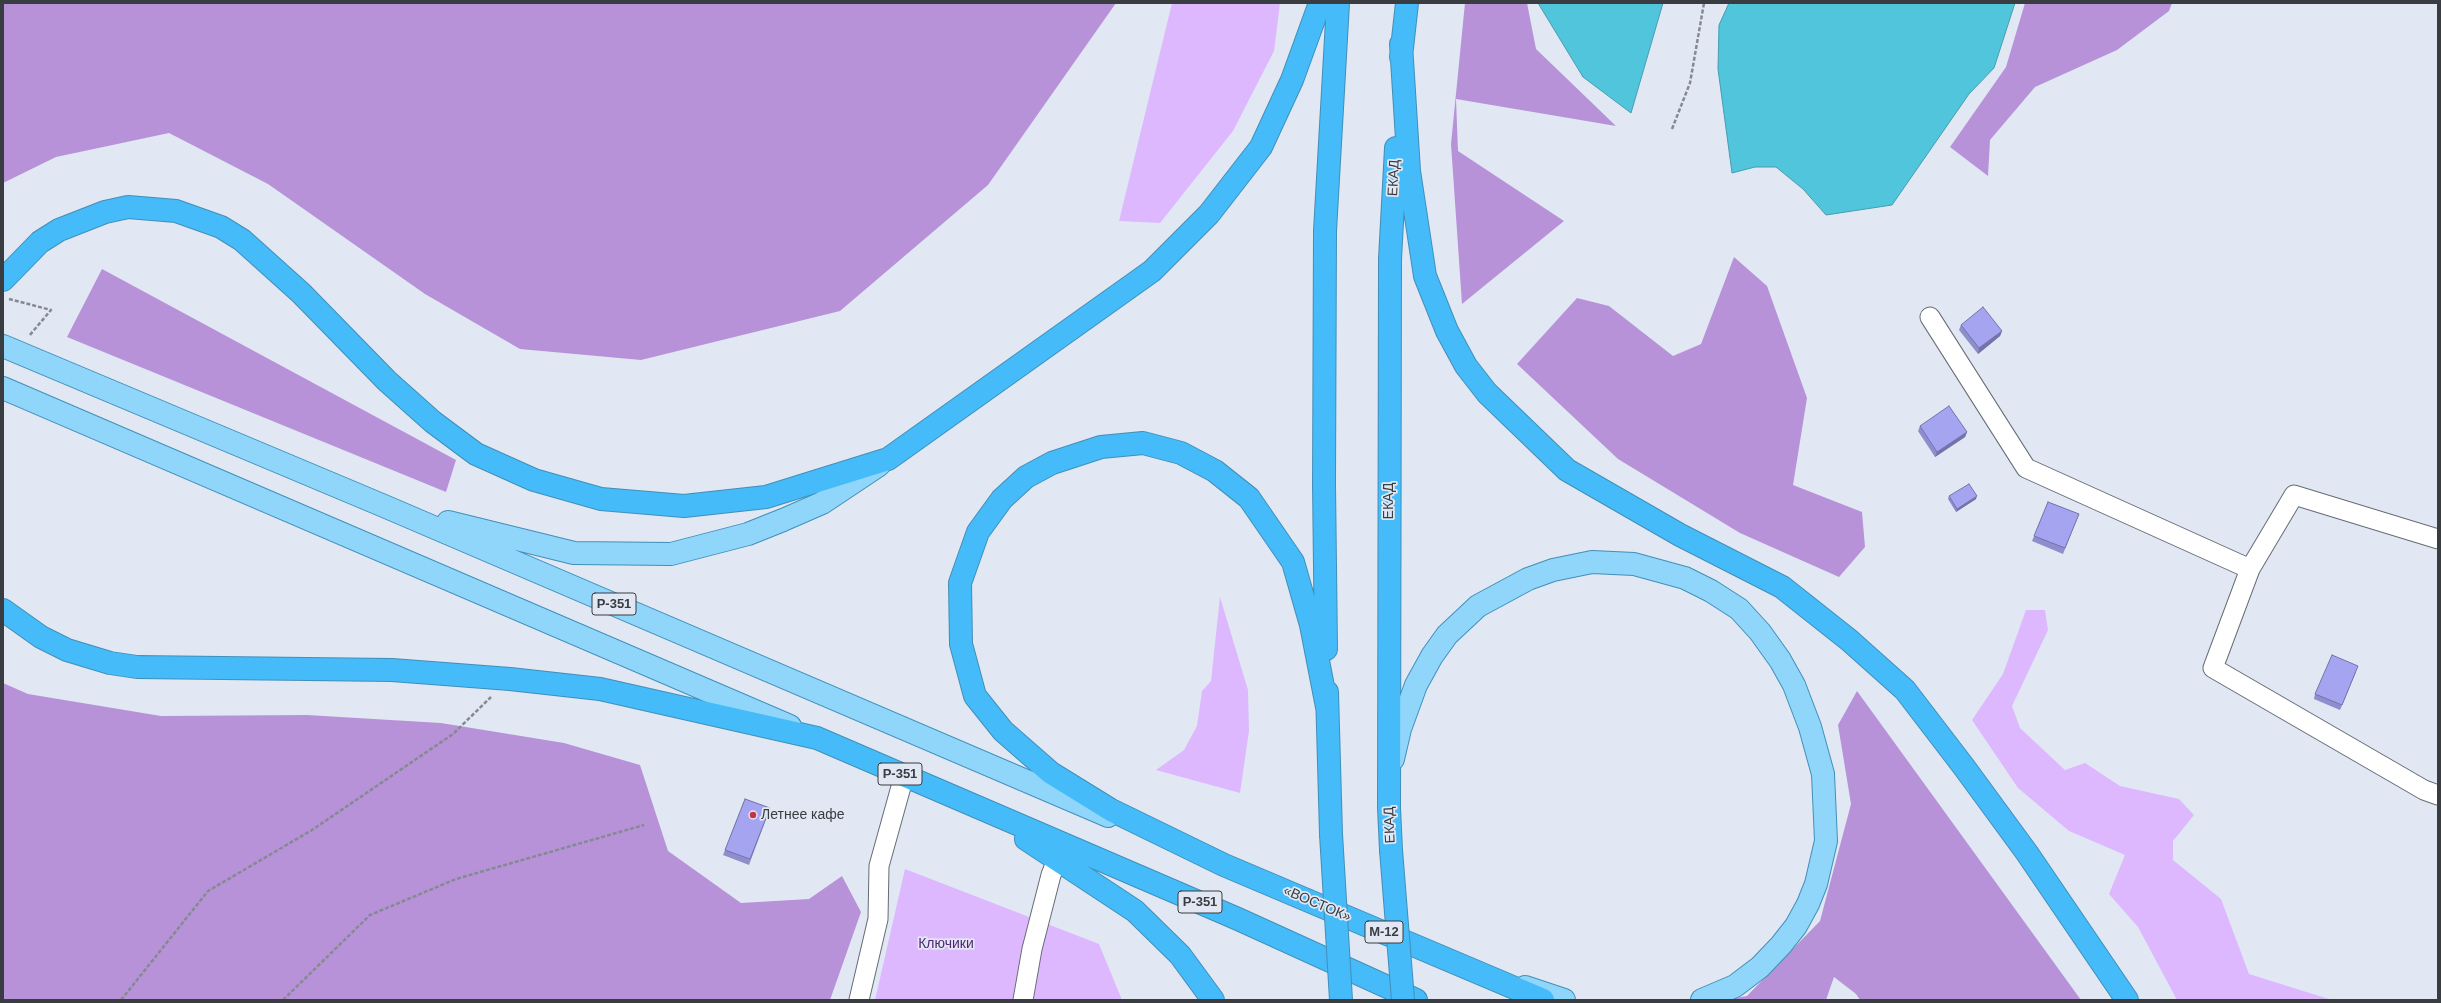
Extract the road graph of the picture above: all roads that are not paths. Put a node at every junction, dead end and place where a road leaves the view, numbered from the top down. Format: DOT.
graph roads {
  1 [pos="1320,3"];
  2 [pos="1338,3"];
  3 [pos="1406,3"];
  4 [pos="1402,44"];
  5 [pos="4,289"];
  6 [pos="1930,317"];
  7 [pos="3,346"];
  8 [pos="3,388"];
  9 [pos="888,458"];
  10 [pos="384,506"];
  11 [pos="2438,539"];
  12 [pos="2250,569"];
  13 [pos="3,610"];
  14 [pos="1327,707"];
  15 [pos="817,738"];
  16 [pos="904,776"];
  17 [pos="2438,796"];
  18 [pos="1389,808"];
  19 [pos="1060,852"];
  20 [pos="1224,865"];
  21 [pos="1466,967"];
  22 [pos="859,1000"];
  23 [pos="1023,1000"];
  24 [pos="1213,1000"];
  25 [pos="1341,1000"];
  26 [pos="1403,1000"];
  27 [pos="1416,1000"];
  28 [pos="1544,1000"];
  29 [pos="1564,1000"];
  30 [pos="1702,1000"];
  31 [pos="2128,1000"];
  1 -- 9 [label="highway"];
  2 -- 14 [label="highway"];
  3 -- 4 [label="highway, ЕКАД"];
  4 -- 18 [label="highway, ЕКАД"];
  4 -- 31 [label="highway"];
  5 -- 9 [label="highway"];
  6 -- 12 [label="street"];
  7 -- 10 [label="main road, Р-351"];
  8 -- 15 [label="main road, Р-351"];
  9 -- 10 [label="main road"];
  10 -- 20 [label="main road, Р-351"];
  11 -- 12 [label="street"];
  12 -- 17 [label="street"];
  13 -- 15 [label="highway"];
  14 -- 20 [label="highway, «ВОСТОК»"];
  14 -- 25 [label="highway, bridge"];
  15 -- 16 [label="highway, Р-351"];
  16 -- 19 [label="highway, Р-351"];
  16 -- 22 [label="street"];
  18 -- 26 [label="highway, ЕКАД, bridge"];
  18 -- 30 [label="main road"];
  19 -- 23 [label="street"];
  19 -- 24 [label="highway"];
  19 -- 27 [label="highway, Р-351"];
  20 -- 21 [label="highway, «ВОСТОК» / М-12"];
  21 -- 28 [label="highway, «ВОСТОК» / М-12"];
  21 -- 29 [label="main road"];
}
